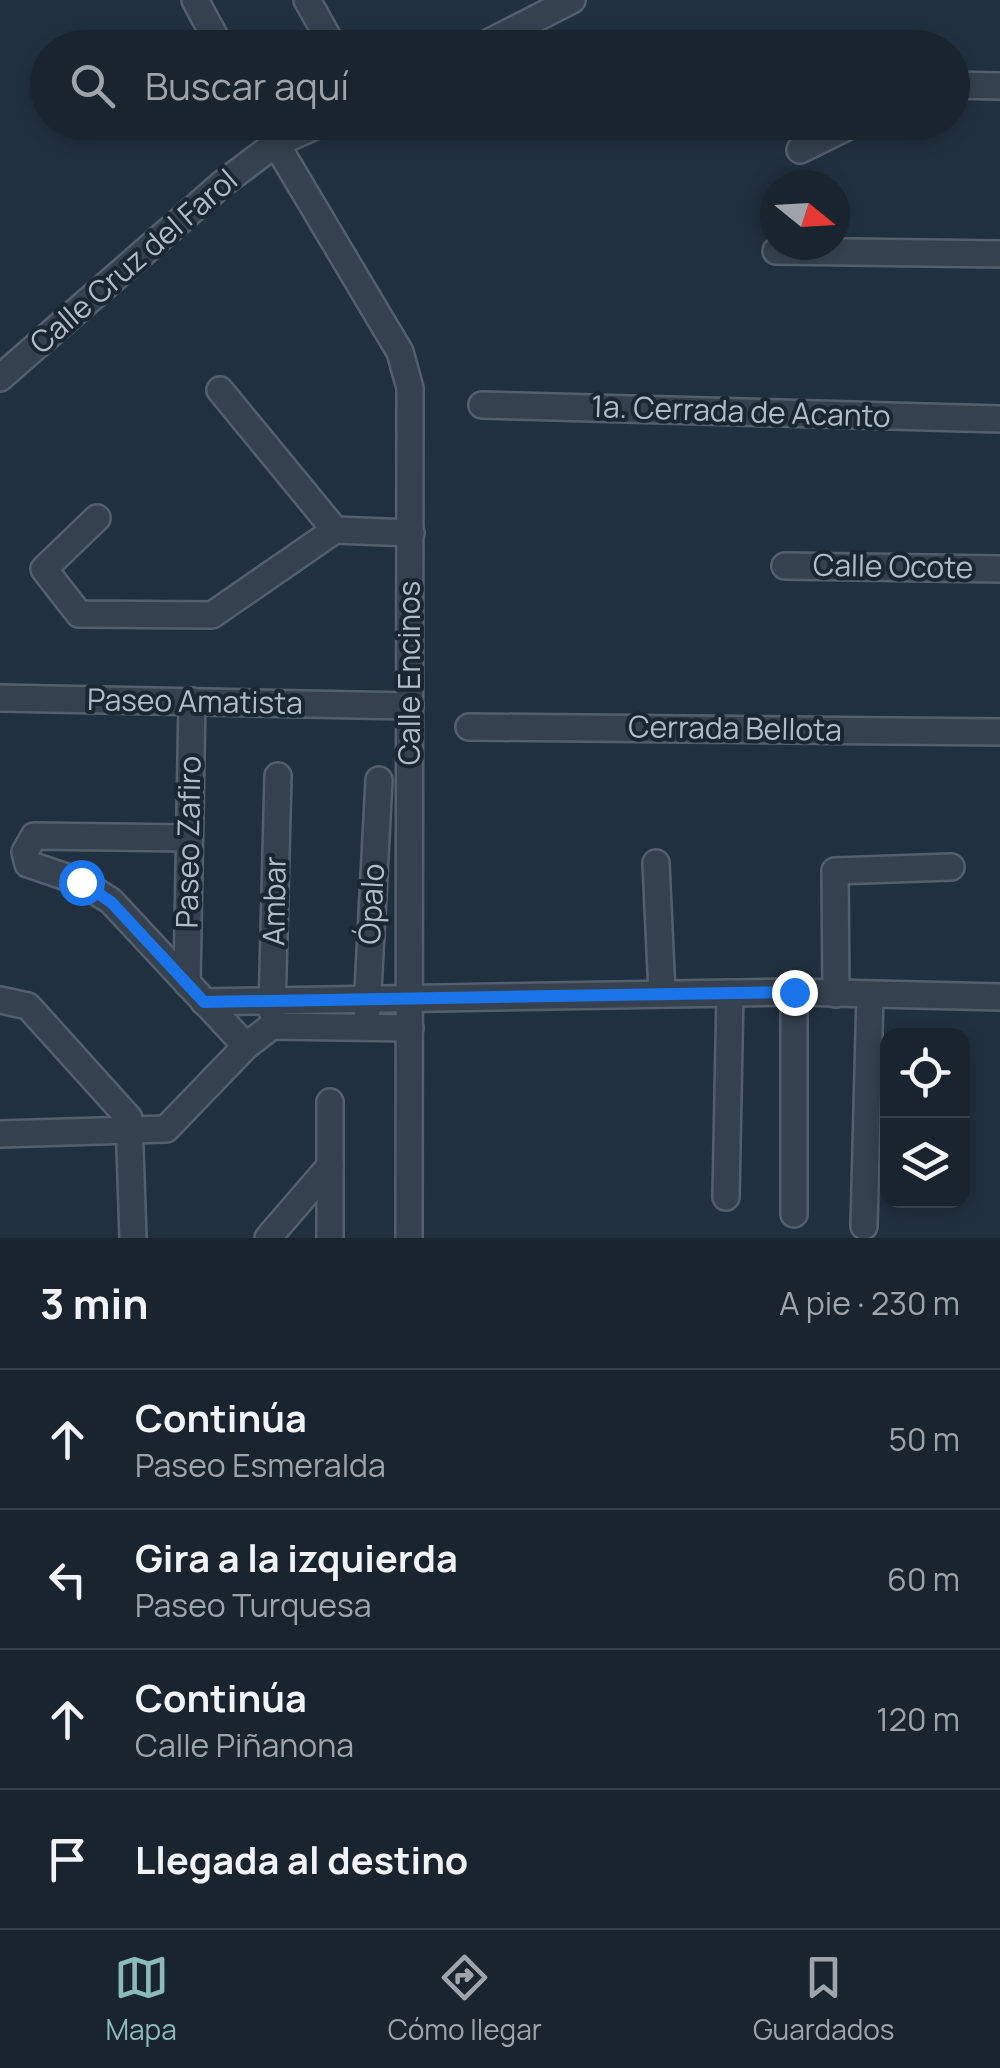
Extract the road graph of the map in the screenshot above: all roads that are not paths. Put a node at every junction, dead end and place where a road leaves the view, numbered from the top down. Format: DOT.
graph roads {
  1 [pos="195,0"];
  2 [pos="306,0"];
  3 [pos="572,0"];
  4 [pos="211,30"];
  5 [pos="324,30"];
  6 [pos="513,30"];
  7 [pos="970,85"];
  8 [pos="1000,86"];
  9 [pos="263,140"];
  10 [pos="273,140"];
  11 [pos="820,140"];
  12 [pos="800,150"];
  13 [pos="850,251"];
  14 [pos="1000,254"];
  15 [pos="0,378"];
  16 [pos="220,390"];
  17 [pos="482,405"];
  18 [pos="1000,419"];
  19 [pos="97,518"];
  20 [pos="334,530"];
  21 [pos="411,532"];
  22 [pos="786,566"];
  23 [pos="1000,569"];
  24 [pos="0,698"];
  25 [pos="192,702"];
  26 [pos="399,706"];
  27 [pos="469,727"];
  28 [pos="1000,732"];
  29 [pos="278,776"];
  30 [pos="379,780"];
  31 [pos="186,838"];
  32 [pos="656,864"];
  33 [pos="952,867"];
  34 [pos="196,992"];
  35 [pos="794,992"];
  36 [pos="730,993"];
  37 [pos="662,994"];
  38 [pos="836,994"];
  39 [pos="870,994"];
  40 [pos="1000,996"];
  41 [pos="368,997"];
  42 [pos="405,997"];
  43 [pos="272,998"];
  44 [pos="0,1000"];
  45 [pos="272,1026"];
  46 [pos="366,1027"];
  47 [pos="410,1028"];
  48 [pos="246,1046"];
  49 [pos="330,1102"];
  50 [pos="131,1132"];
  51 [pos="0,1134"];
  52 [pos="330,1166"];
  53 [pos="726,1197"];
  54 [pos="794,1214"];
  55 [pos="864,1226"];
  56 [pos="133,1238"];
  57 [pos="268,1238"];
  58 [pos="330,1238"];
  59 [pos="409,1238"];
  1 -- 4 [label="street"];
  2 -- 5 [label="street"];
  3 -- 6 [label="street"];
  7 -- 8 [label="street"];
  9 -- 15 [label="street, Calle Cruz del Farol"];
  10 -- 21 [label="street, Calle Encinos"];
  11 -- 12 [label="street"];
  13 -- 14 [label="street"];
  16 -- 20 [label="street"];
  17 -- 18 [label="street, 1a. Cerrada de Acanto"];
  19 -- 20 [label="street"];
  20 -- 21 [label="street"];
  21 -- 26 [label="street, Calle Encinos"];
  22 -- 23 [label="street, Calle Ocote"];
  24 -- 25 [label="street, Paseo Amatista"];
  25 -- 26 [label="street, Paseo Amatista"];
  25 -- 31 [label="street, Paseo Zafiro"];
  26 -- 42 [label="street, Calle Encinos"];
  27 -- 28 [label="street, Cerrada Bellota"];
  29 -- 43 [label="street, Ambar"];
  30 -- 41 [label="street, Ópalo"];
  31 -- 34 [label="street, Paseo Zafiro"];
  31 -- 34 [label="street"];
  32 -- 37 [label="street"];
  33 -- 38 [label="street"];
  34 -- 43 [label="street"];
  34 -- 48 [label="street"];
  35 -- 36 [label="street"];
  35 -- 38 [label="street"];
  35 -- 54 [label="street"];
  36 -- 37 [label="street"];
  36 -- 53 [label="street"];
  37 -- 42 [label="street"];
  38 -- 39 [label="street"];
  39 -- 40 [label="street"];
  39 -- 55 [label="street"];
  41 -- 42 [label="street"];
  41 -- 43 [label="street"];
  41 -- 46 [label="street, Ópalo"];
  42 -- 47 [label="street, Calle Encinos"];
  43 -- 45 [label="street, Ambar"];
  44 -- 50 [label="street"];
  45 -- 46 [label="street"];
  45 -- 48 [label="street"];
  46 -- 47 [label="street"];
  47 -- 59 [label="street, Calle Encinos"];
  48 -- 50 [label="street"];
  49 -- 52 [label="street"];
  50 -- 51 [label="street"];
  50 -- 56 [label="street"];
  52 -- 57 [label="street"];
  52 -- 58 [label="street"];
}
